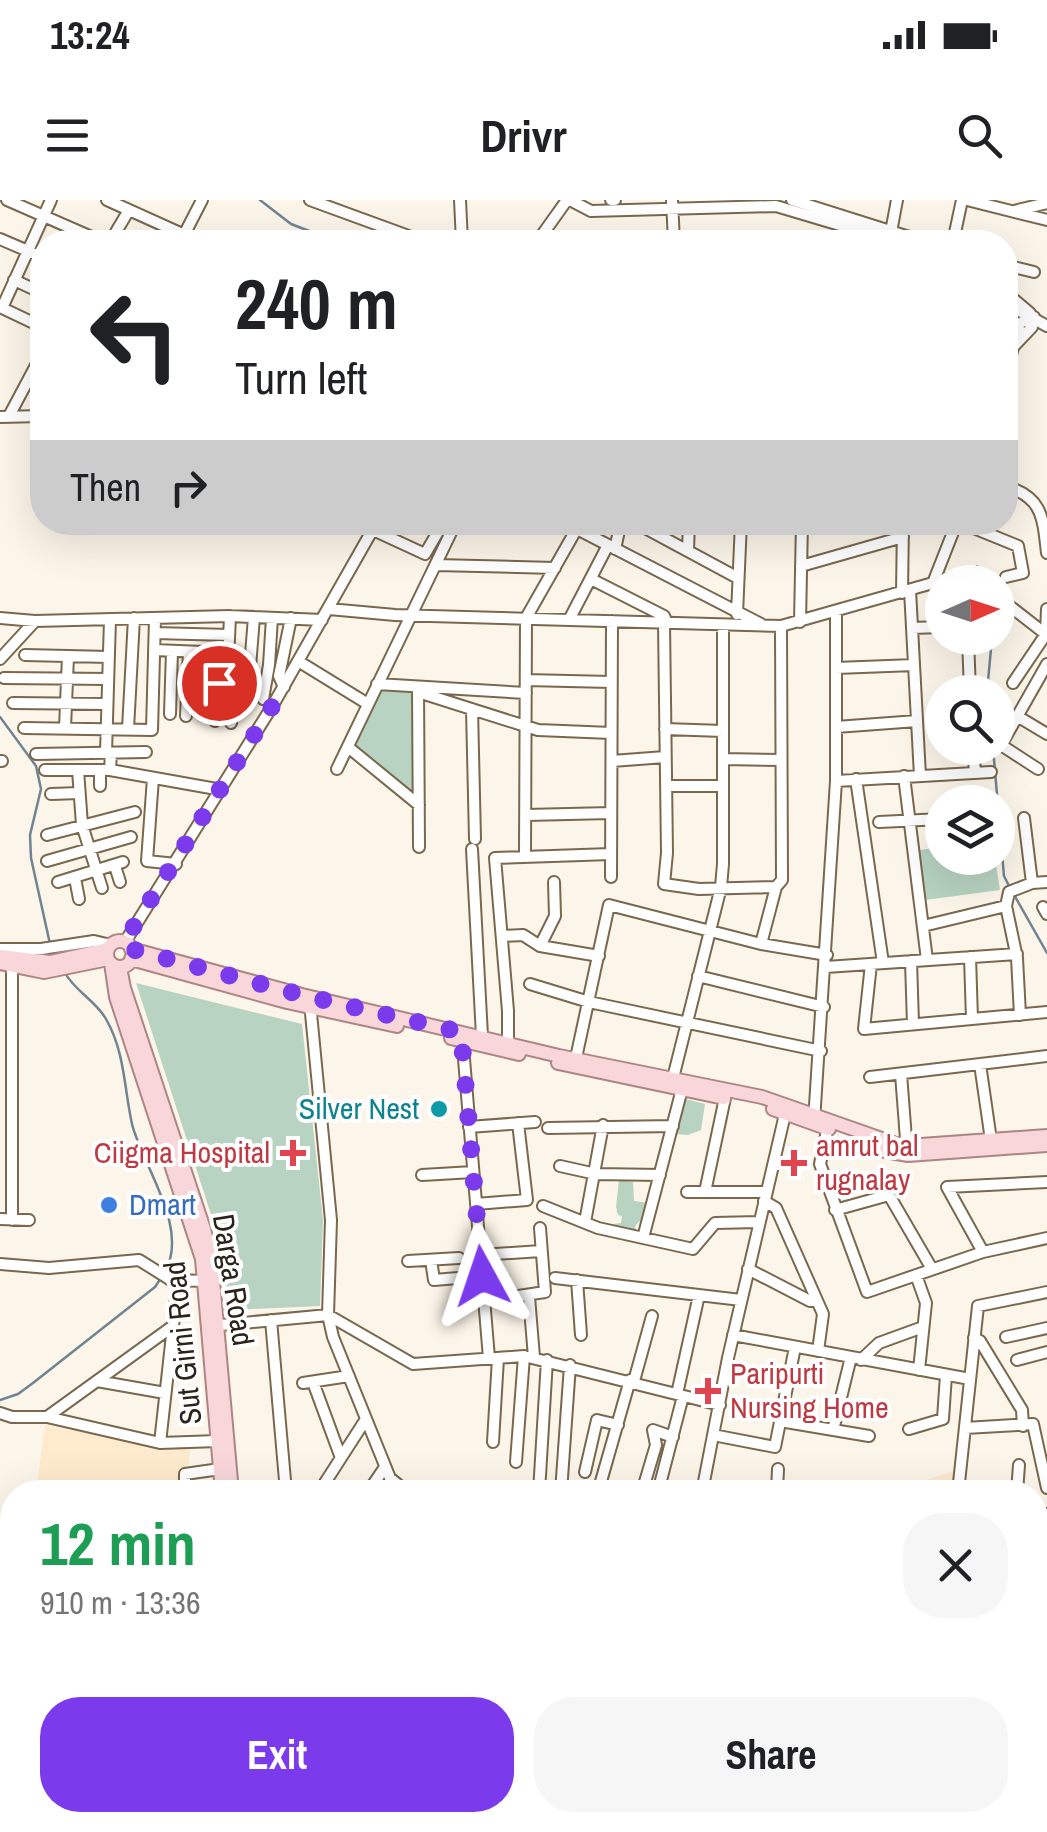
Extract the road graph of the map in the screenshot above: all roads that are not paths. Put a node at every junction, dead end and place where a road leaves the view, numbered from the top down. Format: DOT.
graph roads {
  1 [pos="6,200"];
  2 [pos="51,200"];
  3 [pos="107,200"];
  4 [pos="202,200"];
  5 [pos="310,200"];
  6 [pos="460,200"];
  7 [pos="569,200"];
  8 [pos="896,200"];
  9 [pos="964,200"];
  10 [pos="712,203"];
  11 [pos="1047,203"];
  12 [pos="672,204"];
  13 [pos="800,204"];
  14 [pos="130,210"];
  15 [pos="1014,212"];
  16 [pos="43,217"];
  17 [pos="1047,220"];
  18 [pos="37,230"];
  19 [pos="76,230"];
  20 [pos="115,230"];
  21 [pos="173,230"];
  22 [pos="187,230"];
  23 [pos="392,230"];
  24 [pos="461,230"];
  25 [pos="546,230"];
  26 [pos="673,230"];
  27 [pos="874,230"];
  28 [pos="894,230"];
  29 [pos="956,230"];
  30 [pos="0,239"];
  31 [pos="30,246"];
  32 [pos="28,250"];
  33 [pos="1018,268"];
  34 [pos="1034,272"];
  35 [pos="14,280"];
  36 [pos="30,287"];
  37 [pos="1018,303"];
  38 [pos="1018,309"];
  39 [pos="1034,317"];
  40 [pos="30,321"];
  41 [pos="1047,326"];
  42 [pos="1018,342"];
  43 [pos="30,374"];
  44 [pos="30,416"];
  45 [pos="5,417"];
  46 [pos="1018,490"];
  47 [pos="370,535"];
  48 [pos="391,535"];
  49 [pos="435,535"];
  50 [pos="450,535"];
  51 [pos="573,535"];
  52 [pos="587,535"];
  53 [pos="616,535"];
  54 [pos="658,535"];
  55 [pos="689,535"];
  56 [pos="740,535"];
  57 [pos="802,535"];
  58 [pos="953,535"];
  59 [pos="990,535"];
  60 [pos="903,537"];
  61 [pos="612,547"];
  62 [pos="688,551"];
  63 [pos="1047,554"];
  64 [pos="436,565"];
  65 [pos="940,565"];
  66 [pos="801,566"];
  67 [pos="555,568"];
  68 [pos="1015,575"];
  69 [pos="738,578"];
  70 [pos="591,579"];
  71 [pos="925,586"];
  72 [pos="906,592"];
  73 [pos="329,609"];
  74 [pos="1047,609"];
  75 [pos="1015,610"];
  76 [pos="737,611"];
  77 [pos="836,613"];
  78 [pos="410,615"];
  79 [pos="230,616"];
  80 [pos="254,616"];
  81 [pos="0,618"];
  82 [pos="134,618"];
  83 [pos="155,618"];
  84 [pos="272,618"];
  85 [pos="291,618"];
  86 [pos="526,618"];
  87 [pos="110,619"];
  88 [pos="35,620"];
  89 [pos="322,620"];
  90 [pos="569,620"];
  91 [pos="612,621"];
  92 [pos="800,622"];
  93 [pos="666,623"];
  94 [pos="730,625"];
  95 [pos="765,626"];
  96 [pos="781,626"];
  97 [pos="912,628"];
  98 [pos="925,628"];
  99 [pos="154,633"];
  100 [pos="229,635"];
  101 [pos="1046,635"];
  102 [pos="154,650"];
  103 [pos="172,651"];
  104 [pos="190,652"];
  105 [pos="228,653"];
  106 [pos="24,655"];
  107 [pos="68,656"];
  108 [pos="108,657"];
  109 [pos="0,659"];
  110 [pos="298,661"];
  111 [pos="1047,664"];
  112 [pos="914,665"];
  113 [pos="836,668"];
  114 [pos="4,678"];
  115 [pos="67,678"];
  116 [pos="108,680"];
  117 [pos="611,682"];
  118 [pos="1015,682"];
  119 [pos="377,684"];
  120 [pos="231,685"];
  121 [pos="284,686"];
  122 [pos="526,687"];
  123 [pos="1034,687"];
  124 [pos="418,689"];
  125 [pos="248,692"];
  126 [pos="1047,694"];
  127 [pos="268,702"];
  128 [pos="12,703"];
  129 [pos="66,703"];
  130 [pos="107,704"];
  131 [pos="368,704"];
  132 [pos="472,709"];
  133 [pos="170,714"];
  134 [pos="186,716"];
  135 [pos="1017,716"];
  136 [pos="215,721"];
  137 [pos="918,721"];
  138 [pos="231,723"];
  139 [pos="526,725"];
  140 [pos="24,728"];
  141 [pos="65,728"];
  142 [pos="836,728"];
  143 [pos="106,729"];
  144 [pos="128,729"];
  145 [pos="665,729"];
  146 [pos="724,731"];
  147 [pos="611,733"];
  148 [pos="1047,734"];
  149 [pos="348,746"];
  150 [pos="146,752"];
  151 [pos="109,753"];
  152 [pos="36,754"];
  153 [pos="666,757"];
  154 [pos="724,759"];
  155 [pos="612,760"];
  156 [pos="781,760"];
  157 [pos="974,765"];
  158 [pos="337,769"];
  159 [pos="1038,769"];
  160 [pos="45,770"];
  161 [pos="78,770"];
  162 [pos="105,770"];
  163 [pos="974,772"];
  164 [pos="991,772"];
  165 [pos="904,776"];
  166 [pos="920,776"];
  167 [pos="153,778"];
  168 [pos="856,780"];
  169 [pos="836,781"];
  170 [pos="100,786"];
  171 [pos="666,786"];
  172 [pos="723,786"];
  173 [pos="222,790"];
  174 [pos="79,792"];
  175 [pos="51,794"];
  176 [pos="419,806"];
  177 [pos="135,812"];
  178 [pos="611,814"];
  179 [pos="526,815"];
  180 [pos="1024,818"];
  181 [pos="925,820"];
  182 [pos="910,821"];
  183 [pos="879,822"];
  184 [pos="82,825"];
  185 [pos="47,835"];
  186 [pos="131,837"];
  187 [pos="419,848"];
  188 [pos="90,849"];
  189 [pos="611,854"];
  190 [pos="525,856"];
  191 [pos="48,861"];
  192 [pos="176,864"];
  193 [pos="96,872"];
  194 [pos="74,878"];
  195 [pos="611,878"];
  196 [pos="58,882"];
  197 [pos="120,882"];
  198 [pos="554,882"];
  199 [pos="1047,882"];
  200 [pos="1032,883"];
  201 [pos="721,887"];
  202 [pos="776,887"];
  203 [pos="102,888"];
  204 [pos="79,900"];
  205 [pos="1006,906"];
  206 [pos="923,926"];
  207 [pos="710,929"];
  208 [pos="502,936"];
  209 [pos="760,944"];
  210 [pos="540,946"];
  211 [pos="118,954"];
  212 [pos="1016,954"];
  213 [pos="598,956"];
  214 [pos="970,957"];
  215 [pos="927,960"];
  216 [pos="3,961"];
  217 [pos="826,961"];
  218 [pos="911,961"];
  219 [pos="877,964"];
  220 [pos="698,976"];
  221 [pos="530,984"];
  222 [pos="310,1002"];
  223 [pos="588,1002"];
  224 [pos="824,1007"];
  225 [pos="1047,1012"];
  226 [pos="1020,1015"];
  227 [pos="972,1019"];
  228 [pos="687,1020"];
  229 [pos="913,1024"];
  230 [pos="6,1025"];
  231 [pos="462,1036"];
  232 [pos="482,1036"];
  233 [pos="508,1043"];
  234 [pos="821,1051"];
  235 [pos="1047,1056"];
  236 [pos="576,1058"];
  237 [pos="980,1064"];
  238 [pos="901,1074"];
  239 [pos="870,1077"];
  240 [pos="6,1082"];
  241 [pos="678,1084"];
  242 [pos="725,1098"];
  243 [pos="787,1109"];
  244 [pos="821,1121"];
  245 [pos="534,1122"];
  246 [pos="518,1123"];
  247 [pos="603,1125"];
  248 [pos="673,1126"];
  249 [pos="470,1127"];
  250 [pos="548,1128"];
  251 [pos="1047,1136"];
  252 [pos="992,1144"];
  253 [pos="1047,1145"];
  254 [pos="6,1147"];
  255 [pos="907,1150"];
  256 [pos="560,1166"];
  257 [pos="472,1172"];
  258 [pos="596,1174"];
  259 [pos="422,1175"];
  260 [pos="660,1175"];
  261 [pos="1047,1182"];
  262 [pos="687,1192"];
  263 [pos="705,1192"];
  264 [pos="765,1196"];
  265 [pos="476,1204"];
  266 [pos="543,1206"];
  267 [pos="836,1210"];
  268 [pos="6,1219"];
  269 [pos="29,1220"];
  270 [pos="585,1222"];
  271 [pos="759,1222"];
  272 [pos="540,1228"];
  273 [pos="643,1238"];
  274 [pos="1047,1238"];
  275 [pos="541,1251"];
  276 [pos="983,1252"];
  277 [pos="480,1256"];
  278 [pos="459,1258"];
  279 [pos="432,1260"];
  280 [pos="408,1261"];
  281 [pos="0,1264"];
  282 [pos="932,1269"];
  283 [pos="748,1270"];
  284 [pos="916,1275"];
  285 [pos="482,1276"];
  286 [pos="555,1278"];
  287 [pos="175,1280"];
  288 [pos="577,1280"];
  289 [pos="208,1281"];
  290 [pos="1047,1292"];
  291 [pos="699,1295"];
  292 [pos="529,1297"];
  293 [pos="741,1300"];
  294 [pos="484,1301"];
  295 [pos="817,1301"];
  296 [pos="328,1315"];
  297 [pos="652,1316"];
  298 [pos="271,1320"];
  299 [pos="173,1326"];
  300 [pos="212,1326"];
  301 [pos="923,1327"];
  302 [pos="1047,1328"];
  303 [pos="581,1335"];
  304 [pos="733,1336"];
  305 [pos="1006,1336"];
  306 [pos="974,1338"];
  307 [pos="795,1347"];
  308 [pos="818,1351"];
  309 [pos="1047,1352"];
  310 [pos="529,1357"];
  311 [pos="494,1358"];
  312 [pos="856,1358"];
  313 [pos="548,1360"];
  314 [pos="1017,1360"];
  315 [pos="570,1365"];
  316 [pos="919,1370"];
  317 [pos="946,1375"];
  318 [pos="349,1376"];
  319 [pos="970,1379"];
  320 [pos="97,1381"];
  321 [pos="632,1381"];
  322 [pos="165,1394"];
  323 [pos="680,1395"];
  324 [pos="720,1404"];
  325 [pos="0,1413"];
  326 [pos="47,1417"];
  327 [pos="366,1419"];
  328 [pos="780,1422"];
  329 [pos="618,1425"];
  330 [pos="1023,1426"];
  331 [pos="909,1428"];
  332 [pos="965,1428"];
  333 [pos="833,1430"];
  334 [pos="713,1435"];
  335 [pos="869,1436"];
  336 [pos="673,1438"];
  337 [pos="218,1441"];
  338 [pos="160,1442"];
  339 [pos="493,1442"];
  340 [pos="341,1458"];
  341 [pos="516,1462"];
  342 [pos="1019,1465"];
  343 [pos="386,1466"];
  344 [pos="220,1469"];
  345 [pos="778,1469"];
  346 [pos="585,1472"];
  347 [pos="185,1480"];
  348 [pos="221,1480"];
  349 [pos="231,1480"];
  350 [pos="285,1480"];
  351 [pos="327,1480"];
  352 [pos="376,1480"];
  353 [pos="392,1480"];
  354 [pos="540,1480"];
  355 [pos="562,1480"];
  356 [pos="602,1480"];
  357 [pos="646,1480"];
  358 [pos="661,1480"];
  359 [pos="704,1480"];
  360 [pos="777,1480"];
  361 [pos="959,1480"];
  362 [pos="1018,1480"];
  363 [pos="1045,1480"];
  1 -- 16 [label="street"];
  2 -- 16 [label="street"];
  3 -- 14 [label="street"];
  4 -- 22 [label="street"];
  5 -- 23 [label="street"];
  6 -- 24 [label="street"];
  7 -- 12 [label="street"];
  7 -- 25 [label="street"];
  8 -- 28 [label="street"];
  9 -- 15 [label="street"];
  9 -- 29 [label="street"];
  10 -- 12 [label="street"];
  10 -- 13 [label="street"];
  11 -- 15 [label="street"];
  12 -- 26 [label="street"];
  13 -- 27 [label="street"];
  14 -- 20 [label="street"];
  14 -- 21 [label="street"];
  15 -- 17 [label="street"];
  16 -- 18 [label="street"];
  16 -- 19 [label="street"];
  30 -- 32 [label="street"];
  31 -- 32 [label="street"];
  32 -- 35 [label="street"];
  33 -- 34 [label="street"];
  35 -- 36 [label="street"];
  35 -- 40 [label="street"];
  37 -- 39 [label="street"];
  38 -- 39 [label="street"];
  39 -- 41 [label="street"];
  39 -- 42 [label="street"];
  43 -- 45 [label="street"];
  44 -- 45 [label="street"];
  46 -- 63 [label="street"];
  47 -- 73 [label="street"];
  48 -- 49 [label="street"];
  50 -- 64 [label="street"];
  51 -- 67 [label="street"];
  52 -- 61 [label="street"];
  53 -- 61 [label="street"];
  54 -- 62 [label="street"];
  55 -- 62 [label="street"];
  56 -- 69 [label="street"];
  57 -- 66 [label="street"];
  58 -- 65 [label="street"];
  59 -- 68 [label="street"];
  60 -- 66 [label="street"];
  60 -- 72 [label="street"];
  61 -- 70 [label="street"];
  61 -- 76 [label="street"];
  62 -- 69 [label="street"];
  64 -- 67 [label="street"];
  64 -- 78 [label="street"];
  66 -- 92 [label="street"];
  67 -- 86 [label="street"];
  69 -- 76 [label="street"];
  70 -- 90 [label="street"];
  70 -- 93 [label="street"];
  71 -- 72 [label="street"];
  72 -- 77 [label="street"];
  72 -- 97 [label="street"];
  73 -- 78 [label="street"];
  73 -- 89 [label="street"];
  74 -- 101 [label="street"];
  75 -- 101 [label="street"];
  76 -- 94 [label="street"];
  76 -- 95 [label="street"];
  77 -- 92 [label="street"];
  77 -- 113 [label="street"];
  78 -- 86 [label="street"];
  78 -- 119 [label="street"];
  79 -- 80 [label="street"];
  79 -- 83 [label="street"];
  79 -- 100 [label="street"];
  80 -- 84 [label="street"];
  80 -- 125 [label="street"];
  81 -- 88 [label="street"];
  82 -- 83 [label="street"];
  82 -- 87 [label="street"];
  82 -- 144 [label="street"];
  83 -- 99 [label="street"];
  84 -- 85 [label="street"];
  84 -- 127 [label="street"];
  85 -- 89 [label="street"];
  85 -- 121 [label="street"];
  86 -- 90 [label="street"];
  86 -- 122 [label="street"];
  87 -- 88 [label="street"];
  87 -- 108 [label="street"];
  88 -- 109 [label="street"];
  89 -- 110 [label="street"];
  90 -- 91 [label="street"];
  91 -- 93 [label="street"];
  91 -- 117 [label="street"];
  92 -- 96 [label="street"];
  93 -- 94 [label="street"];
  93 -- 145 [label="street"];
  94 -- 95 [label="street"];
  94 -- 146 [label="street"];
  95 -- 96 [label="street"];
  96 -- 156 [label="street"];
  97 -- 98 [label="street"];
  97 -- 112 [label="street"];
  99 -- 100 [label="street"];
  99 -- 102 [label="street"];
  100 -- 105 [label="street"];
  101 -- 118 [label="street"];
  102 -- 103 [label="street"];
  102 -- 144 [label="street"];
  103 -- 104 [label="street"];
  103 -- 133 [label="street"];
  104 -- 105 [label="street"];
  104 -- 134 [label="street"];
  105 -- 120 [label="street"];
  106 -- 107 [label="street"];
  107 -- 108 [label="street"];
  107 -- 115 [label="street"];
  108 -- 116 [label="street"];
  110 -- 121 [label="street"];
  110 -- 131 [label="street"];
  111 -- 123 [label="street"];
  112 -- 113 [label="street"];
  112 -- 137 [label="street"];
  113 -- 142 [label="street"];
  114 -- 115 [label="street"];
  115 -- 116 [label="street"];
  115 -- 129 [label="street"];
  116 -- 130 [label="street"];
  117 -- 122 [label="street"];
  117 -- 147 [label="street"];
  119 -- 124 [label="street"];
  119 -- 131 [label="street"];
  120 -- 125 [label="street"];
  120 -- 136 [label="street"];
  120 -- 138 [label="street"];
  121 -- 127 [label="street"];
  122 -- 124 [label="street"];
  122 -- 139 [label="street"];
  123 -- 126 [label="street"];
  123 -- 135 [label="street"];
  124 -- 132 [label="street"];
  124 -- 176 [label="street"];
  125 -- 127 [label="street"];
  127 -- 173 [label="street"];
  128 -- 129 [label="street"];
  129 -- 130 [label="street"];
  129 -- 141 [label="street"];
  130 -- 143 [label="street"];
  131 -- 149 [label="street"];
  132 -- 139 [label="street"];
  132 -- 232 [label="street"];
  135 -- 148 [label="street"];
  135 -- 159 [label="street"];
  137 -- 142 [label="street"];
  137 -- 166 [label="street"];
  139 -- 147 [label="street"];
  139 -- 179 [label="street"];
  140 -- 141 [label="street"];
  141 -- 143 [label="street"];
  142 -- 169 [label="street"];
  143 -- 144 [label="street"];
  143 -- 151 [label="street"];
  145 -- 146 [label="street"];
  145 -- 153 [label="street"];
  146 -- 154 [label="street"];
  147 -- 155 [label="street"];
  149 -- 158 [label="street"];
  149 -- 176 [label="street"];
  150 -- 151 [label="street"];
  151 -- 152 [label="street"];
  151 -- 162 [label="street"];
  153 -- 155 [label="street"];
  153 -- 171 [label="street"];
  154 -- 156 [label="street"];
  154 -- 172 [label="street"];
  155 -- 178 [label="street"];
  156 -- 202 [label="street"];
  157 -- 163 [label="street"];
  160 -- 161 [label="street"];
  161 -- 162 [label="street"];
  161 -- 174 [label="street"];
  162 -- 167 [label="street"];
  162 -- 170 [label="street"];
  163 -- 164 [label="street"];
  163 -- 166 [label="street"];
  165 -- 166 [label="street"];
  165 -- 168 [label="street"];
  165 -- 182 [label="street"];
  167 -- 173 [label="street"];
  167 -- 192 [label="street"];
  168 -- 169 [label="street"];
  168 -- 219 [label="street"];
  169 -- 217 [label="street"];
  171 -- 172 [label="street"];
  171 -- 201 [label="street"];
  172 -- 201 [label="street"];
  173 -- 192 [label="street"];
  174 -- 175 [label="street"];
  174 -- 184 [label="street"];
  176 -- 187 [label="street"];
  177 -- 184 [label="street"];
  178 -- 179 [label="street"];
  178 -- 189 [label="street"];
  179 -- 190 [label="street"];
  180 -- 200 [label="street"];
  181 -- 182 [label="street"];
  182 -- 183 [label="street"];
  182 -- 206 [label="street"];
  184 -- 185 [label="street"];
  184 -- 188 [label="street"];
  186 -- 188 [label="street"];
  188 -- 191 [label="street"];
  188 -- 193 [label="street"];
  189 -- 190 [label="street"];
  189 -- 195 [label="street"];
  190 -- 208 [label="street"];
  192 -- 211 [label="street"];
  193 -- 194 [label="street"];
  193 -- 197 [label="street"];
  193 -- 203 [label="street"];
  194 -- 196 [label="street"];
  194 -- 204 [label="street"];
  198 -- 210 [label="street"];
  199 -- 200 [label="street"];
  200 -- 205 [label="street"];
  201 -- 202 [label="street"];
  201 -- 207 [label="street"];
  202 -- 209 [label="street"];
  205 -- 206 [label="street"];
  205 -- 212 [label="street"];
  206 -- 215 [label="street"];
  207 -- 209 [label="street"];
  207 -- 213 [label="street"];
  207 -- 220 [label="street"];
  208 -- 210 [label="street"];
  208 -- 233 [label="street"];
  209 -- 217 [label="street"];
  210 -- 213 [label="street"];
  211 -- 216 [label="main road"];
  211 -- 216 [label="main road"];
  211 -- 216 [label="street"];
  211 -- 222 [label="main road"];
  211 -- 289 [label="main road, Darga Road"];
  212 -- 214 [label="street"];
  212 -- 226 [label="street"];
  213 -- 223 [label="street"];
  214 -- 215 [label="street"];
  214 -- 227 [label="street"];
  215 -- 218 [label="street"];
  216 -- 230 [label="street"];
  217 -- 219 [label="street"];
  217 -- 224 [label="street"];
  218 -- 219 [label="street"];
  218 -- 229 [label="street"];
  219 -- 229 [label="street"];
  220 -- 224 [label="street"];
  220 -- 228 [label="street"];
  221 -- 223 [label="street"];
  222 -- 231 [label="main road"];
  222 -- 296 [label="street"];
  223 -- 228 [label="street"];
  223 -- 236 [label="street"];
  224 -- 234 [label="street"];
  225 -- 226 [label="street"];
  226 -- 227 [label="street"];
  227 -- 229 [label="street"];
  228 -- 234 [label="street"];
  228 -- 241 [label="street"];
  230 -- 240 [label="street"];
  231 -- 232 [label="main road"];
  231 -- 241 [label="main road"];
  231 -- 249 [label="street"];
  232 -- 233 [label="main road"];
  233 -- 236 [label="main road"];
  234 -- 244 [label="street"];
  235 -- 237 [label="street"];
  236 -- 241 [label="main road"];
  237 -- 238 [label="street"];
  237 -- 252 [label="street"];
  238 -- 239 [label="street"];
  238 -- 255 [label="street"];
  240 -- 254 [label="street"];
  241 -- 242 [label="main road"];
  241 -- 243 [label="main road"];
  241 -- 248 [label="street"];
  242 -- 243 [label="main road"];
  242 -- 263 [label="street"];
  243 -- 244 [label="main road"];
  243 -- 264 [label="street"];
  244 -- 255 [label="main road"];
  244 -- 267 [label="street"];
  245 -- 246 [label="street"];
  246 -- 249 [label="street"];
  246 -- 265 [label="street"];
  247 -- 248 [label="street"];
  247 -- 250 [label="street"];
  247 -- 258 [label="street"];
  248 -- 260 [label="street"];
  249 -- 257 [label="street"];
  251 -- 252 [label="main road"];
  252 -- 253 [label="main road"];
  252 -- 255 [label="main road"];
  254 -- 268 [label="street"];
  256 -- 258 [label="street"];
  257 -- 259 [label="street"];
  257 -- 265 [label="street"];
  258 -- 260 [label="street"];
  258 -- 270 [label="street"];
  260 -- 273 [label="street"];
  261 -- 276 [label="street"];
  262 -- 263 [label="street"];
  263 -- 264 [label="street"];
  264 -- 271 [label="street"];
  264 -- 295 [label="street"];
  265 -- 277 [label="street"];
  266 -- 270 [label="street"];
  267 -- 282 [label="street"];
  267 -- 284 [label="street"];
  268 -- 269 [label="street"];
  270 -- 273 [label="street"];
  271 -- 273 [label="street"];
  271 -- 283 [label="street"];
  272 -- 275 [label="street"];
  274 -- 276 [label="street"];
  275 -- 277 [label="street"];
  275 -- 292 [label="street"];
  276 -- 282 [label="street"];
  277 -- 285 [label="street"];
  278 -- 279 [label="street"];
  279 -- 280 [label="street"];
  279 -- 285 [label="street"];
  281 -- 287 [label="street"];
  282 -- 284 [label="street"];
  283 -- 293 [label="street"];
  283 -- 295 [label="street"];
  284 -- 301 [label="street"];
  285 -- 294 [label="street"];
  286 -- 288 [label="street"];
  287 -- 289 [label="street"];
  287 -- 299 [label="street"];
  288 -- 291 [label="street"];
  288 -- 303 [label="street"];
  289 -- 300 [label="main road, Darga Road"];
  290 -- 306 [label="street"];
  291 -- 293 [label="street"];
  291 -- 323 [label="street"];
  292 -- 294 [label="street"];
  292 -- 310 [label="street"];
  293 -- 304 [label="street"];
  294 -- 311 [label="street"];
  295 -- 308 [label="street"];
  296 -- 298 [label="street"];
  296 -- 311 [label="street"];
  296 -- 318 [label="street"];
  297 -- 321 [label="street"];
  298 -- 300 [label="street"];
  298 -- 350 [label="street"];
  299 -- 320 [label="street"];
  299 -- 322 [label="street"];
  300 -- 337 [label="main road, Sut Girni Road"];
  300 -- 349 [label="main road, Darga Road"];
  301 -- 312 [label="street"];
  301 -- 316 [label="street"];
  302 -- 305 [label="street"];
  304 -- 307 [label="street"];
  304 -- 324 [label="street"];
  306 -- 319 [label="street"];
  306 -- 330 [label="street"];
  307 -- 308 [label="street"];
  307 -- 328 [label="street"];
  308 -- 312 [label="street"];
  309 -- 314 [label="street"];
  310 -- 311 [label="street"];
  310 -- 313 [label="street"];
  310 -- 341 [label="street"];
  311 -- 339 [label="street"];
  312 -- 316 [label="street"];
  312 -- 333 [label="street"];
  313 -- 315 [label="street"];
  313 -- 354 [label="street"];
  315 -- 321 [label="street"];
  315 -- 355 [label="street"];
  316 -- 317 [label="street"];
  317 -- 319 [label="street"];
  317 -- 331 [label="street"];
  318 -- 327 [label="street"];
  318 -- 340 [label="street"];
  319 -- 332 [label="street"];
  320 -- 322 [label="street"];
  320 -- 326 [label="street"];
  321 -- 323 [label="street"];
  321 -- 329 [label="street"];
  322 -- 338 [label="street"];
  323 -- 324 [label="street"];
  323 -- 336 [label="street"];
  324 -- 334 [label="street"];
  325 -- 326 [label="street"];
  326 -- 338 [label="street"];
  327 -- 340 [label="street"];
  327 -- 343 [label="street"];
  328 -- 333 [label="street"];
  328 -- 334 [label="street"];
  329 -- 346 [label="street"];
  329 -- 356 [label="street"];
  330 -- 332 [label="street"];
  330 -- 363 [label="street"];
  332 -- 361 [label="street"];
  333 -- 335 [label="street"];
  334 -- 359 [label="street"];
  336 -- 357 [label="street"];
  336 -- 358 [label="street"];
  337 -- 338 [label="street"];
  337 -- 344 [label="main road, Sut Girni Road"];
  340 -- 351 [label="street"];
  342 -- 362 [label="street"];
  343 -- 352 [label="street"];
  343 -- 353 [label="street"];
  344 -- 347 [label="street"];
  344 -- 348 [label="main road, Sut Girni Road"];
  345 -- 360 [label="street"];
}
